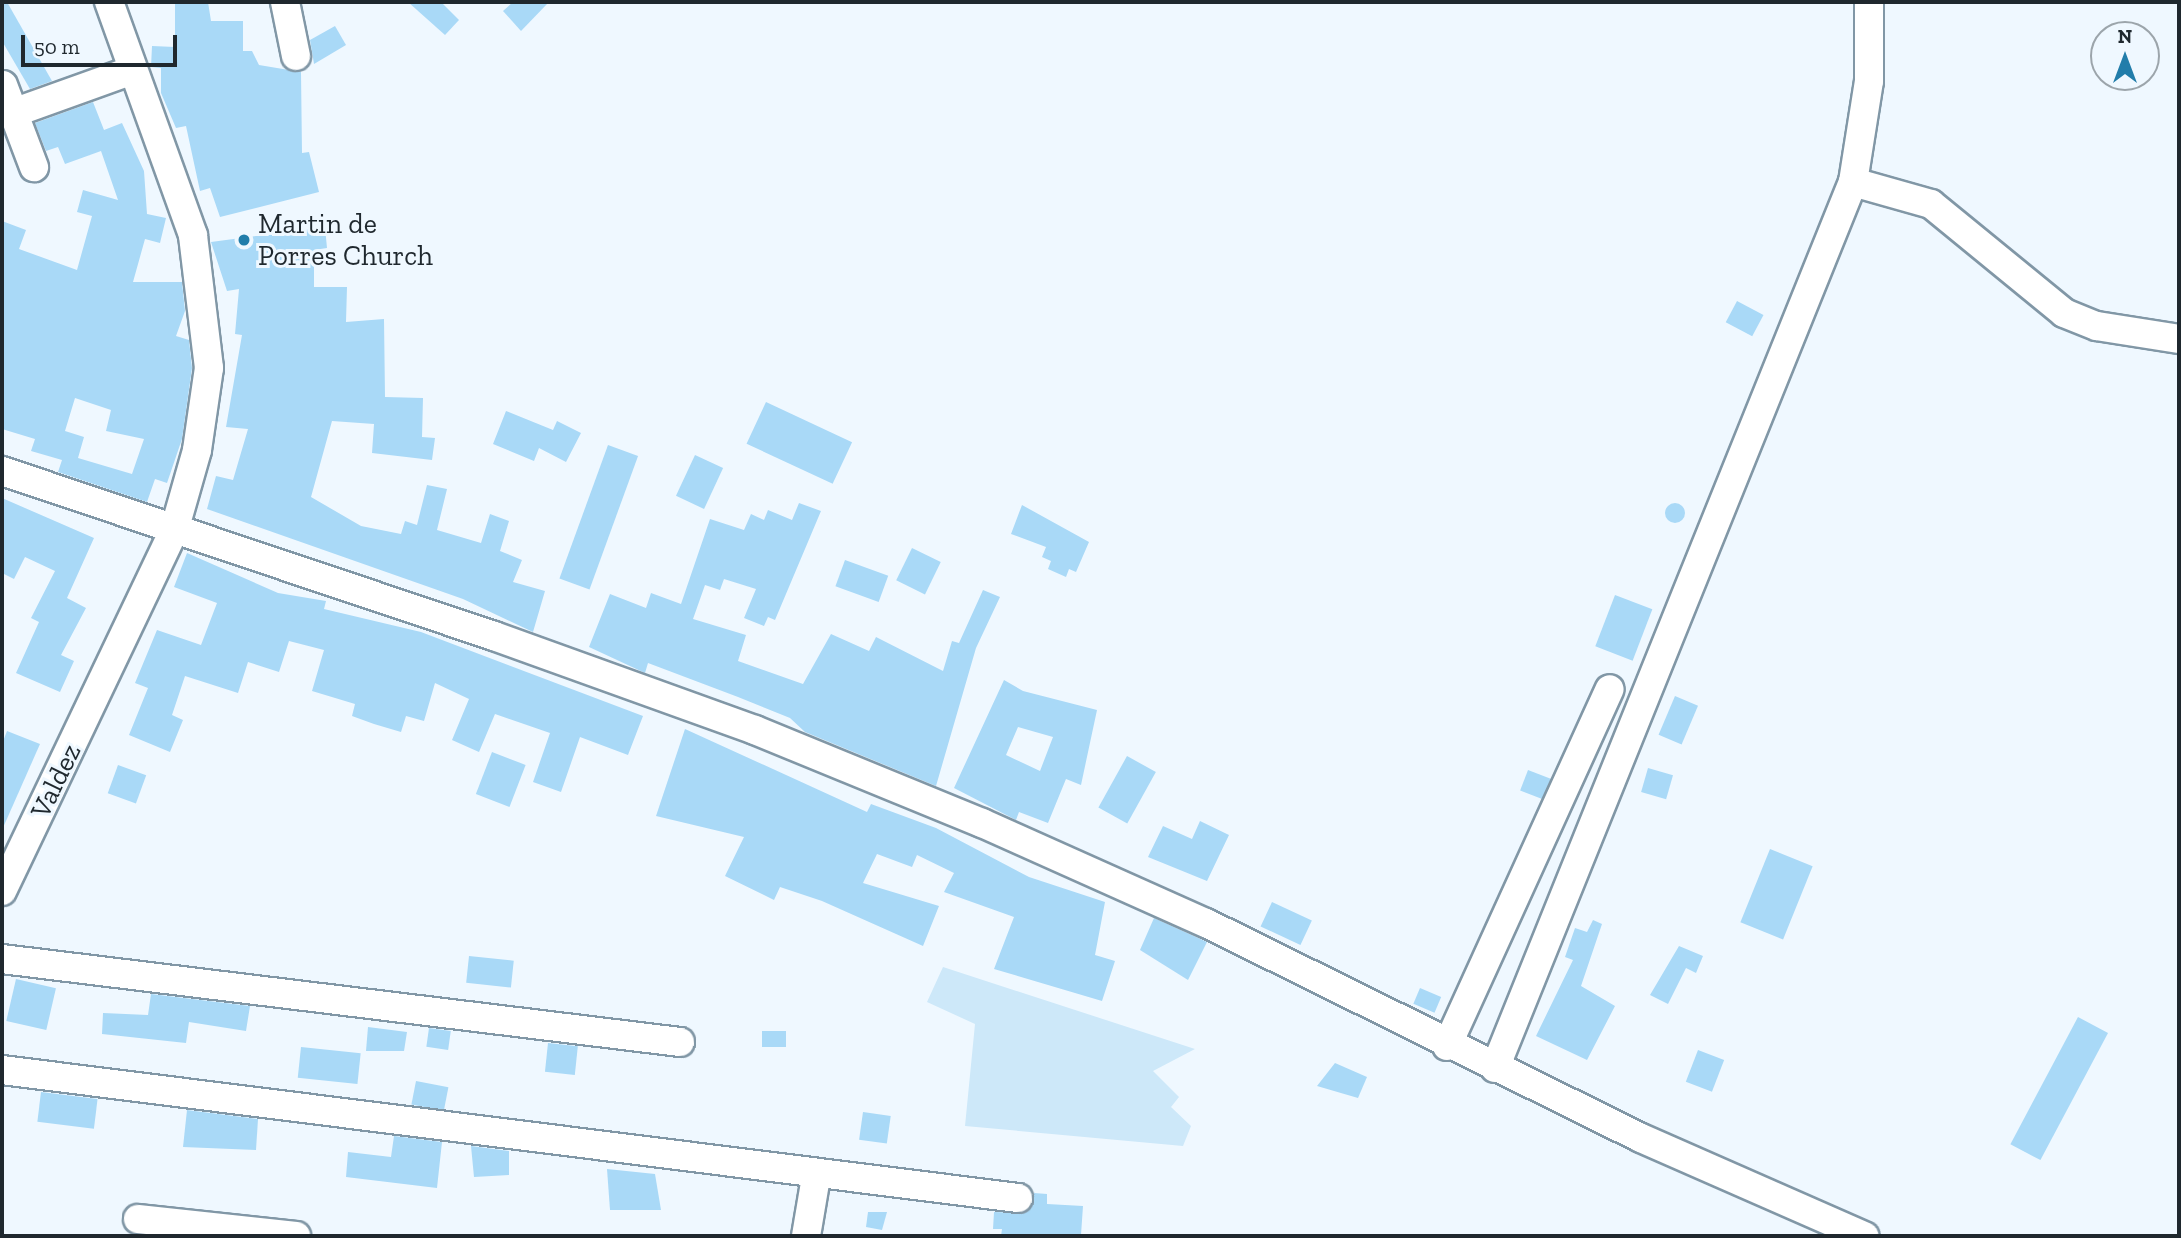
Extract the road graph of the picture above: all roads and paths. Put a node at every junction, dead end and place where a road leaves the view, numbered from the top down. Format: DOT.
graph roads {
  1 [pos="109,2"];
  2 [pos="285,2"];
  3 [pos="1869,2"];
  4 [pos="296,56"];
  5 [pos="133,70"];
  6 [pos="3,85"];
  7 [pos="13,113"];
  8 [pos="34,167"];
  9 [pos="1853,182"];
  10 [pos="2179,339"];
  11 [pos="2,471"];
  12 [pos="174,531"];
  13 [pos="1610,689"];
  14 [pos="2,891"];
  15 [pos="2,959"];
  16 [pos="680,1042"];
  17 [pos="1447,1046"];
  18 [pos="1495,1068"];
  19 [pos="2,1070"];
  20 [pos="816,1177"];
  21 [pos="1018,1198"];
  22 [pos="138,1219"];
  23 [pos="296,1236"];
  24 [pos="806,1236"];
  25 [pos="1864,1236"];
  1 -- 5 [label="street, Valdez"];
  2 -- 4 [label="street"];
  3 -- 9 [label="street"];
  5 -- 7 [label="street"];
  5 -- 12 [label="street, Valdez"];
  6 -- 7 [label="street"];
  7 -- 8 [label="street"];
  9 -- 10 [label="street"];
  9 -- 18 [label="street"];
  11 -- 12 [label="street"];
  12 -- 14 [label="street, Valdez"];
  12 -- 17 [label="street"];
  13 -- 17 [label="street"];
  15 -- 16 [label="street"];
  17 -- 18 [label="street"];
  18 -- 25 [label="street"];
  19 -- 20 [label="street"];
  20 -- 21 [label="street"];
  20 -- 24 [label="street"];
  22 -- 23 [label="street"];
}
